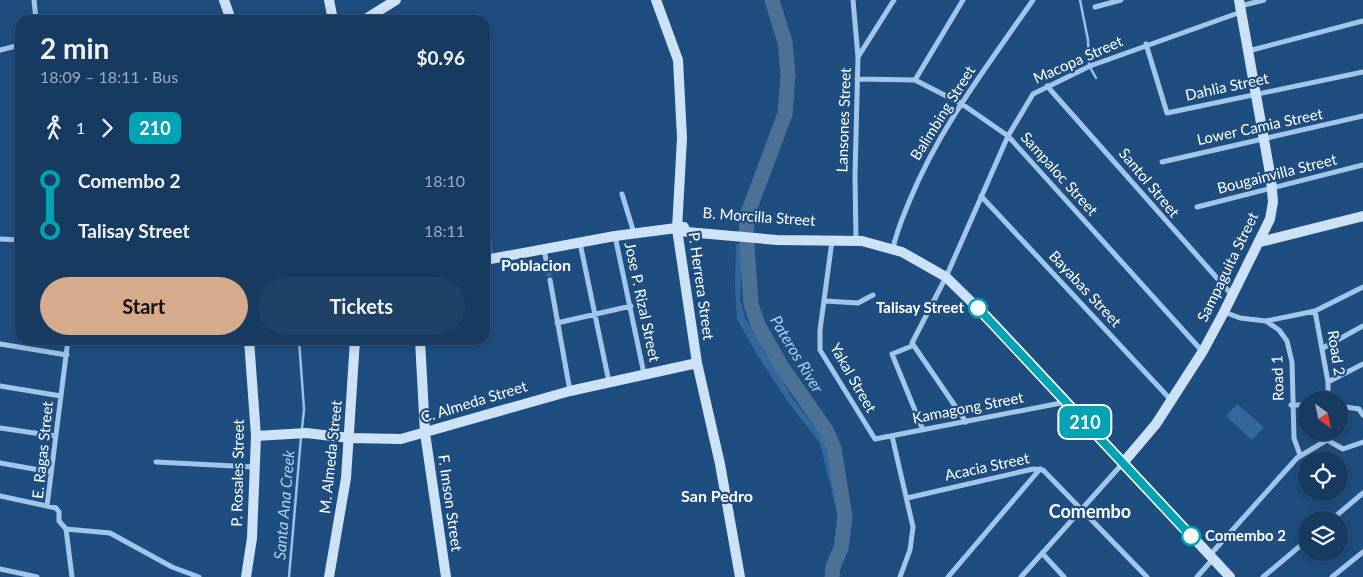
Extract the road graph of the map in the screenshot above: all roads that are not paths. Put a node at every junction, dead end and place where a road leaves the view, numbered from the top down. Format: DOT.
graph roads {
  1 [pos="34,0"];
  2 [pos="224,0"];
  3 [pos="329,0"];
  4 [pos="396,0"];
  5 [pos="656,0"];
  6 [pos="853,0"];
  7 [pos="894,0"];
  8 [pos="963,0"];
  9 [pos="1033,0"];
  10 [pos="1121,0"];
  11 [pos="1264,0"];
  12 [pos="1240,6"];
  13 [pos="1095,7"];
  14 [pos="36,15"];
  15 [pos="230,15"];
  16 [pos="332,15"];
  17 [pos="372,15"];
  18 [pos="1363,21"];
  19 [pos="1146,44"];
  20 [pos="15,46"];
  21 [pos="0,50"];
  22 [pos="1248,51"];
  23 [pos="858,57"];
  24 [pos="1363,72"];
  25 [pos="858,79"];
  26 [pos="914,80"];
  27 [pos="1046,86"];
  28 [pos="1256,92"];
  29 [pos="962,104"];
  30 [pos="1363,116"];
  31 [pos="1008,136"];
  32 [pos="1265,140"];
  33 [pos="1162,162"];
  34 [pos="1363,165"];
  35 [pos="1272,188"];
  36 [pos="622,194"];
  37 [pos="981,196"];
  38 [pos="1197,206"];
  39 [pos="1363,216"];
  40 [pos="677,229"];
  41 [pos="634,233"];
  42 [pos="616,236"];
  43 [pos="0,239"];
  44 [pos="832,239"];
  45 [pos="15,240"];
  46 [pos="856,240"];
  47 [pos="1260,242"];
  48 [pos="580,243"];
  49 [pos="893,249"];
  50 [pos="544,250"];
  51 [pos="490,259"];
  52 [pos="547,264"];
  53 [pos="946,277"];
  54 [pos="550,280"];
  55 [pos="1363,287"];
  56 [pos="873,294"];
  57 [pos="1232,296"];
  58 [pos="825,301"];
  59 [pos="631,306"];
  60 [pos="1315,311"];
  61 [pos="1224,312"];
  62 [pos="595,314"];
  63 [pos="1266,321"];
  64 [pos="557,323"];
  65 [pos="1363,326"];
  66 [pos="0,344"];
  67 [pos="68,345"];
  68 [pos="250,345"];
  69 [pos="355,345"];
  70 [pos="420,345"];
  71 [pos="912,346"];
  72 [pos="1324,348"];
  73 [pos="1203,351"];
  74 [pos="67,354"];
  75 [pos="697,363"];
  76 [pos="1363,364"];
  77 [pos="644,374"];
  78 [pos="609,382"];
  79 [pos="1328,382"];
  80 [pos="0,386"];
  81 [pos="570,391"];
  82 [pos="1328,391"];
  83 [pos="61,396"];
  84 [pos="1171,400"];
  85 [pos="1066,402"];
  86 [pos="1292,405"];
  87 [pos="1298,405"];
  88 [pos="1348,407"];
  89 [pos="1361,408"];
  90 [pos="1363,415"];
  91 [pos="966,422"];
  92 [pos="0,428"];
  93 [pos="922,430"];
  94 [pos="425,433"];
  95 [pos="55,436"];
  96 [pos="256,436"];
  97 [pos="892,436"];
  98 [pos="350,438"];
  99 [pos="875,439"];
  100 [pos="1325,441"];
  101 [pos="1329,441"];
  102 [pos="1363,442"];
  103 [pos="1299,451"];
  104 [pos="1307,451"];
  105 [pos="1298,457"];
  106 [pos="156,462"];
  107 [pos="0,463"];
  108 [pos="1123,463"];
  109 [pos="254,467"];
  110 [pos="1040,469"];
  111 [pos="51,472"];
  112 [pos="1363,493"];
  113 [pos="0,496"];
  114 [pos="907,498"];
  115 [pos="47,506"];
  116 [pos="1081,510"];
  117 [pos="1342,511"];
  118 [pos="66,529"];
  119 [pos="1298,548"];
  120 [pos="1363,552"];
  121 [pos="1042,554"];
  122 [pos="1212,557"];
  123 [pos="0,569"];
  124 [pos="37,577"];
  125 [pos="72,577"];
  126 [pos="199,577"];
  127 [pos="246,577"];
  128 [pos="329,577"];
  129 [pos="446,577"];
  130 [pos="740,577"];
  131 [pos="900,577"];
  132 [pos="948,577"];
  133 [pos="1021,577"];
  134 [pos="1064,577"];
  135 [pos="1147,577"];
  136 [pos="1197,577"];
  137 [pos="1230,577"];
  138 [pos="1263,577"];
  139 [pos="1332,577"];
  1 -- 14 [label="street"];
  2 -- 15 [label="street"];
  3 -- 16 [label="street"];
  4 -- 17 [label="street"];
  5 -- 40 [label="street, P. Herrera Street"];
  6 -- 23 [label="street, Lansones Street"];
  7 -- 23 [label="street"];
  8 -- 26 [label="street"];
  9 -- 29 [label="street, Balimbing Street"];
  10 -- 13 [label="street"];
  11 -- 12 [label="street, Macopa Street"];
  12 -- 19 [label="street, Macopa Street"];
  12 -- 22 [label="street, Sampaguita Street"];
  18 -- 22 [label="street"];
  19 -- 27 [label="street, Macopa Street"];
  19 -- 28 [label="street, Dahlia Street"];
  20 -- 21 [label="street"];
  22 -- 28 [label="street, Sampaguita Street"];
  23 -- 25 [label="street, Lansones Street"];
  24 -- 28 [label="street, Dahlia Street"];
  25 -- 26 [label="street, Sampaloc Street"];
  25 -- 46 [label="street, Lansones Street"];
  26 -- 29 [label="street, Sampaloc Street"];
  27 -- 31 [label="street, Macopa Street"];
  27 -- 57 [label="street, Santol Street"];
  28 -- 32 [label="street, Sampaguita Street"];
  29 -- 31 [label="street, Sampaloc Street"];
  29 -- 49 [label="street, Balimbing Street"];
  30 -- 32 [label="street, Lower Camia Street"];
  31 -- 37 [label="street, Macopa Street"];
  31 -- 73 [label="street, Sampaloc Street"];
  32 -- 33 [label="street, Lower Camia Street"];
  32 -- 35 [label="street, Sampaguita Street"];
  34 -- 35 [label="street, Bougainvilla Street"];
  35 -- 38 [label="street, Bougainvilla Street"];
  35 -- 47 [label="street, Sampaguita Street"];
  36 -- 41 [label="street"];
  37 -- 53 [label="street, Macopa Street"];
  37 -- 84 [label="street, Bayabas Street"];
  39 -- 47 [label="street"];
  40 -- 41 [label="street, B. Morcilla Street"];
  40 -- 44 [label="street, B. Morcilla Street"];
  40 -- 75 [label="street, P. Herrera Street"];
  41 -- 42 [label="street, B. Morcilla Street"];
  42 -- 48 [label="street, B. Morcilla Street"];
  42 -- 59 [label="street, Jose P. Rizal Street"];
  43 -- 45 [label="street"];
  44 -- 46 [label="street, B. Morcilla Street"];
  44 -- 58 [label="street, Yakal Street"];
  46 -- 49 [label="street, B. Morcilla Street"];
  47 -- 57 [label="street, Sampaguita Street"];
  48 -- 50 [label="street, B. Morcilla Street"];
  48 -- 62 [label="street"];
  49 -- 53 [label="street, B. Morcilla Street"];
  50 -- 51 [label="street, B. Morcilla Street"];
  50 -- 52 [label="street"];
  53 -- 71 [label="street"];
  53 -- 85 [label="street, B. Morcilla Street"];
  54 -- 64 [label="street"];
  55 -- 60 [label="street, Road 2"];
  56 -- 58 [label="street"];
  57 -- 61 [label="street, Sampaguita Street"];
  58 -- 99 [label="street, Yakal Street"];
  59 -- 62 [label="street"];
  59 -- 77 [label="street, Jose P. Rizal Street"];
  60 -- 63 [label="street, Road 2"];
  60 -- 72 [label="street, Road 2"];
  61 -- 63 [label="street"];
  61 -- 73 [label="street, Sampaguita Street"];
  62 -- 64 [label="street"];
  62 -- 78 [label="street"];
  63 -- 86 [label="street, Road 1"];
  64 -- 81 [label="street"];
  65 -- 72 [label="street"];
  66 -- 74 [label="street"];
  67 -- 74 [label="street, E. Ragas Street"];
  68 -- 96 [label="street, P. Rosales Street"];
  69 -- 98 [label="street, M. Almeda Street"];
  70 -- 94 [label="street, F. Imson Street"];
  71 -- 91 [label="street"];
  71 -- 93 [label="street"];
  72 -- 79 [label="street, Road 2"];
  73 -- 84 [label="street, Sampaguita Street"];
  74 -- 83 [label="street, E. Ragas Street"];
  75 -- 77 [label="street, C. Almeda Street"];
  75 -- 130 [label="street, P. Herrera Street"];
  76 -- 79 [label="street"];
  77 -- 78 [label="street, C. Almeda Street"];
  78 -- 81 [label="street, C. Almeda Street"];
  79 -- 82 [label="street, Road 2"];
  80 -- 83 [label="street"];
  81 -- 94 [label="street, C. Almeda Street"];
  83 -- 95 [label="street, E. Ragas Street"];
  84 -- 108 [label="street, Sampaguita Street"];
  85 -- 91 [label="street, Kamagong Street"];
  85 -- 108 [label="street, B. Morcilla Street"];
  86 -- 87 [label="street"];
  86 -- 103 [label="street, Road 1"];
  88 -- 89 [label="street"];
  89 -- 90 [label="street"];
  91 -- 93 [label="street, Kamagong Street"];
  92 -- 95 [label="street"];
  93 -- 97 [label="street, Kamagong Street"];
  94 -- 98 [label="street, C. Almeda Street"];
  94 -- 129 [label="street, F. Imson Street"];
  95 -- 111 [label="street, E. Ragas Street"];
  96 -- 98 [label="street, C. Almeda Street"];
  96 -- 109 [label="street, P. Rosales Street"];
  97 -- 99 [label="street, Kamagong Street"];
  97 -- 114 [label="street"];
  98 -- 128 [label="street, M. Almeda Street"];
  100 -- 104 [label="street"];
  101 -- 102 [label="street"];
  105 -- 122 [label="street"];
  106 -- 109 [label="street"];
  107 -- 111 [label="street"];
  108 -- 116 [label="street"];
  108 -- 122 [label="street, B. Morcilla Street"];
  109 -- 127 [label="street, P. Rosales Street"];
  110 -- 114 [label="street, Acacia Street"];
  110 -- 116 [label="street, Acacia Street"];
  110 -- 132 [label="street"];
  111 -- 115 [label="street, E. Ragas Street"];
  112 -- 117 [label="street"];
  113 -- 115 [label="street"];
  114 -- 131 [label="street"];
  115 -- 118 [label="street, E. Ragas Street"];
  116 -- 121 [label="street"];
  116 -- 135 [label="street, Acacia Street"];
  118 -- 125 [label="street"];
  118 -- 126 [label="street"];
  119 -- 138 [label="street"];
  120 -- 139 [label="street"];
  121 -- 133 [label="street"];
  121 -- 134 [label="street"];
  122 -- 136 [label="street"];
  122 -- 137 [label="street, B. Morcilla Street"];
  123 -- 124 [label="street"];
}
